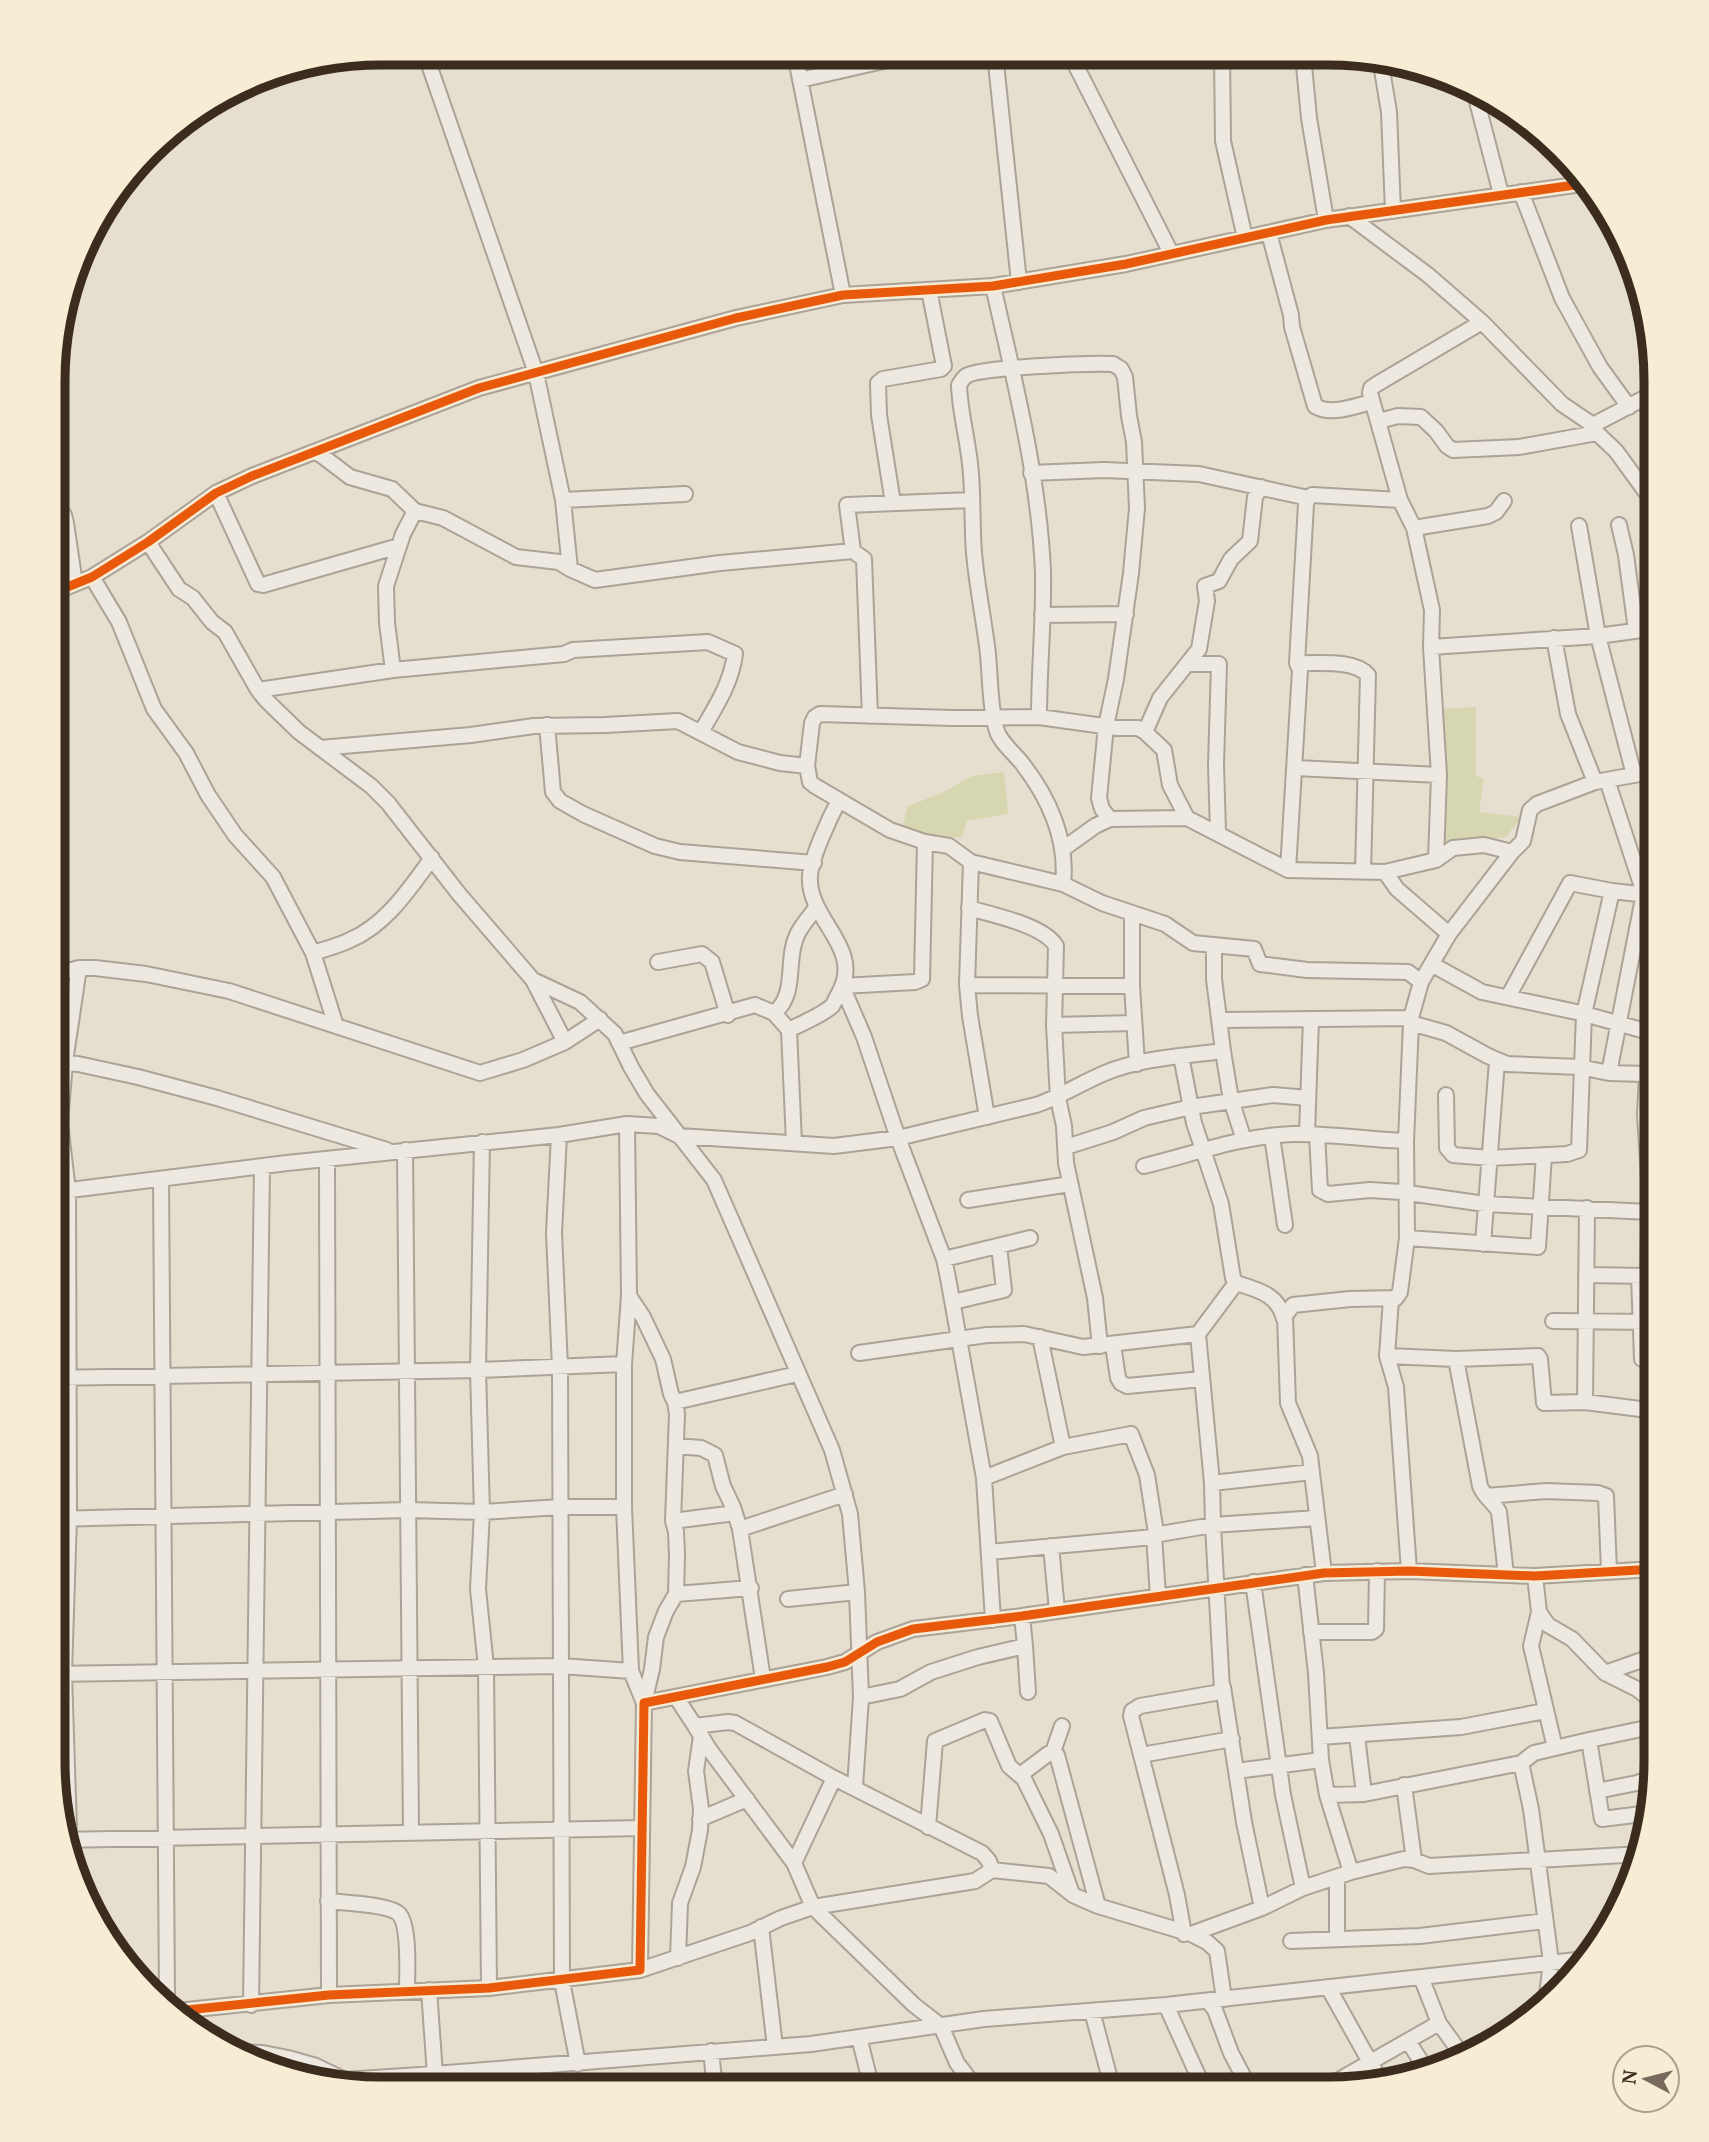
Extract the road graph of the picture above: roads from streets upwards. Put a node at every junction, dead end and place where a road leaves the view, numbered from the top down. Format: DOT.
graph roads {
  1 [pos="429,65"];
  2 [pos="797,65"];
  3 [pos="866,65"];
  4 [pos="996,65"];
  5 [pos="1076,65"];
  6 [pos="1222,65"];
  7 [pos="1304,65"];
  8 [pos="1382,69"];
  9 [pos="800,80"];
  10 [pos="1477,102"];
  11 [pos="1576,185"];
  12 [pos="1521,192"];
  13 [pos="1501,194"];
  14 [pos="1393,211"];
  15 [pos="1349,216"];
  16 [pos="1326,220"];
  17 [pos="1269,233"];
  18 [pos="1245,238"];
  19 [pos="1171,253"];
  20 [pos="1019,282"];
  21 [pos="993,286"];
  22 [pos="929,290"];
  23 [pos="843,295"];
  24 [pos="1482,323"];
  25 [pos="1012,368"];
  26 [pos="536,373"];
  27 [pos="1644,399"];
  28 [pos="1372,401"];
  29 [pos="1629,407"];
  30 [pos="1378,421"];
  31 [pos="1595,429"];
  32 [pos="317,452"];
  33 [pos="1135,470"];
  34 [pos="1031,473"];
  35 [pos="1644,482"];
  36 [pos="1640,483"];
  37 [pos="1261,487"];
  38 [pos="1644,489"];
  39 [pos="216,493"];
  40 [pos="685,494"];
  41 [pos="1308,498"];
  42 [pos="563,500"];
  43 [pos="972,500"];
  44 [pos="1401,500"];
  45 [pos="1504,501"];
  46 [pos="893,503"];
  47 [pos="415,511"];
  48 [pos="65,521"];
  49 [pos="1619,525"];
  50 [pos="1579,526"];
  51 [pos="1414,528"];
  52 [pos="148,542"];
  53 [pos="399,546"];
  54 [pos="853,551"];
  55 [pos="570,569"];
  56 [pos="92,577"];
  57 [pos="75,584"];
  58 [pos="65,588"];
  59 [pos="1126,614"];
  60 [pos="1042,615"];
  61 [pos="1644,629"];
  62 [pos="1636,630"];
  63 [pos="1598,636"];
  64 [pos="1554,638"];
  65 [pos="1432,647"];
  66 [pos="1297,663"];
  67 [pos="1187,664"];
  68 [pos="393,670"];
  69 [pos="258,690"];
  70 [pos="870,716"];
  71 [pos="1039,717"];
  72 [pos="995,718"];
  73 [pos="547,725"];
  74 [pos="1106,726"];
  75 [pos="701,732"];
  76 [pos="1145,732"];
  77 [pos="320,748"];
  78 [pos="807,766"];
  79 [pos="1296,768"];
  80 [pos="1366,772"];
  81 [pos="1644,773"];
  82 [pos="1439,775"];
  83 [pos="1634,775"];
  84 [pos="1601,781"];
  85 [pos="839,800"];
  86 [pos="1187,818"];
  87 [pos="1110,819"];
  88 [pos="1218,832"];
  89 [pos="925,842"];
  90 [pos="1063,849"];
  91 [pos="1512,852"];
  92 [pos="432,858"];
  93 [pos="1436,860"];
  94 [pos="971,862"];
  95 [pos="814,863"];
  96 [pos="1289,870"];
  97 [pos="1363,872"];
  98 [pos="1385,872"];
  99 [pos="1644,881"];
  100 [pos="1063,884"];
  101 [pos="1612,891"];
  102 [pos="1644,894"];
  103 [pos="816,908"];
  104 [pos="969,908"];
  105 [pos="1132,913"];
  106 [pos="1644,920"];
  107 [pos="1449,934"];
  108 [pos="1214,946"];
  109 [pos="313,953"];
  110 [pos="658,962"];
  111 [pos="1433,965"];
  112 [pos="79,968"];
  113 [pos="65,972"];
  114 [pos="533,980"];
  115 [pos="1421,982"];
  116 [pos="967,985"];
  117 [pos="842,986"];
  118 [pos="1132,986"];
  119 [pos="1055,987"];
  120 [pos="1508,997"];
  121 [pos="774,1013"];
  122 [pos="1584,1014"];
  123 [pos="728,1015"];
  124 [pos="600,1019"];
  125 [pos="1311,1019"];
  126 [pos="1220,1020"];
  127 [pos="1411,1020"];
  128 [pos="1134,1023"];
  129 [pos="1054,1025"];
  130 [pos="336,1026"];
  131 [pos="1619,1026"];
  132 [pos="789,1030"];
  133 [pos="1644,1031"];
  134 [pos="65,1034"];
  135 [pos="565,1042"];
  136 [pos="619,1043"];
  137 [pos="1223,1051"];
  138 [pos="1181,1056"];
  139 [pos="1497,1061"];
  140 [pos="65,1063"];
  141 [pos="1137,1064"];
  142 [pos="1580,1067"];
  143 [pos="1644,1072"];
  144 [pos="1609,1073"];
  145 [pos="1446,1095"];
  146 [pos="1058,1098"];
  147 [pos="1308,1098"];
  148 [pos="1231,1100"];
  149 [pos="1191,1107"];
  150 [pos="987,1117"];
  151 [pos="627,1124"];
  152 [pos="1312,1134"];
  153 [pos="559,1135"];
  154 [pos="679,1136"];
  155 [pos="1272,1136"];
  156 [pos="898,1138"];
  157 [pos="1244,1140"];
  158 [pos="1406,1141"];
  159 [pos="482,1142"];
  160 [pos="794,1143"];
  161 [pos="1066,1147"];
  162 [pos="399,1151"];
  163 [pos="1205,1152"];
  164 [pos="1544,1155"];
  165 [pos="1490,1158"];
  166 [pos="327,1159"];
  167 [pos="262,1166"];
  168 [pos="1144,1166"];
  169 [pos="161,1179"];
  170 [pos="1070,1184"];
  171 [pos="65,1191"];
  172 [pos="1407,1193"];
  173 [pos="968,1200"];
  174 [pos="1485,1204"];
  175 [pos="1541,1206"];
  176 [pos="1587,1208"];
  177 [pos="1644,1212"];
  178 [pos="1285,1225"];
  179 [pos="1030,1238"];
  180 [pos="1407,1238"];
  181 [pos="1483,1244"];
  182 [pos="999,1246"];
  183 [pos="944,1259"];
  184 [pos="1586,1275"];
  185 [pos="1644,1276"];
  186 [pos="1236,1283"];
  187 [pos="65,1284"];
  188 [pos="629,1296"];
  189 [pos="1391,1299"];
  190 [pos="953,1302"];
  191 [pos="1283,1319"];
  192 [pos="1553,1321"];
  193 [pos="1644,1322"];
  194 [pos="1587,1323"];
  195 [pos="1198,1334"];
  196 [pos="1040,1337"];
  197 [pos="960,1338"];
  198 [pos="1107,1346"];
  199 [pos="1644,1348"];
  200 [pos="859,1353"];
  201 [pos="1387,1356"];
  202 [pos="1456,1359"];
  203 [pos="1642,1359"];
  204 [pos="624,1364"];
  205 [pos="560,1367"];
  206 [pos="478,1370"];
  207 [pos="407,1371"];
  208 [pos="327,1372"];
  209 [pos="259,1374"];
  210 [pos="797,1374"];
  211 [pos="163,1376"];
  212 [pos="65,1377"];
  213 [pos="69,1377"];
  214 [pos="1202,1379"];
  215 [pos="675,1402"];
  216 [pos="1584,1402"];
  217 [pos="1644,1410"];
  218 [pos="676,1446"];
  219 [pos="1063,1447"];
  220 [pos="1312,1472"];
  221 [pos="984,1478"];
  222 [pos="1212,1483"];
  223 [pos="845,1494"];
  224 [pos="1486,1496"];
  225 [pos="561,1507"];
  226 [pos="624,1507"];
  227 [pos="408,1510"];
  228 [pos="327,1512"];
  229 [pos="482,1512"];
  230 [pos="257,1513"];
  231 [pos="735,1513"];
  232 [pos="164,1515"];
  233 [pos="69,1517"];
  234 [pos="65,1518"];
  235 [pos="1317,1518"];
  236 [pos="673,1521"];
  237 [pos="1213,1525"];
  238 [pos="740,1529"];
  239 [pos="1155,1535"];
  240 [pos="1051,1546"];
  241 [pos="989,1552"];
  242 [pos="1644,1570"];
  243 [pos="1409,1571"];
  244 [pos="1609,1571"];
  245 [pos="1377,1572"];
  246 [pos="1324,1573"];
  247 [pos="65,1574"];
  248 [pos="1506,1574"];
  249 [pos="1305,1575"];
  250 [pos="1535,1576"];
  251 [pos="1254,1582"];
  252 [pos="751,1588"];
  253 [pos="1216,1588"];
  254 [pos="857,1592"];
  255 [pos="676,1594"];
  256 [pos="1158,1597"];
  257 [pos="788,1599"];
  258 [pos="1057,1611"];
  259 [pos="1539,1612"];
  260 [pos="1022,1616"];
  261 [pos="993,1619"];
  262 [pos="1311,1632"];
  263 [pos="1025,1646"];
  264 [pos="860,1654"];
  265 [pos="1644,1659"];
  266 [pos="561,1666"];
  267 [pos="486,1667"];
  268 [pos="410,1669"];
  269 [pos="328,1670"];
  270 [pos="255,1671"];
  271 [pos="631,1671"];
  272 [pos="165,1673"];
  273 [pos="1605,1673"];
  274 [pos="65,1674"];
  275 [pos="763,1679"];
  276 [pos="1223,1687"];
  277 [pos="1028,1692"];
  278 [pos="1644,1695"];
  279 [pos="861,1697"];
  280 [pos="676,1698"];
  281 [pos="643,1703"];
  282 [pos="1545,1711"];
  283 [pos="1062,1726"];
  284 [pos="1644,1729"];
  285 [pos="698,1731"];
  286 [pos="1357,1736"];
  287 [pos="1320,1737"];
  288 [pos="1232,1739"];
  289 [pos="1590,1740"];
  290 [pos="1555,1748"];
  291 [pos="1053,1752"];
  292 [pos="1141,1755"];
  293 [pos="1321,1760"];
  294 [pos="1521,1763"];
  295 [pos="1278,1764"];
  296 [pos="1236,1771"];
  297 [pos="1020,1775"];
  298 [pos="834,1778"];
  299 [pos="1644,1780"];
  300 [pos="1404,1785"];
  301 [pos="855,1787"];
  302 [pos="1597,1791"];
  303 [pos="1364,1794"];
  304 [pos="1327,1795"];
  305 [pos="747,1799"];
  306 [pos="1640,1814"];
  307 [pos="701,1819"];
  308 [pos="928,1827"];
  309 [pos="642,1828"];
  310 [pos="562,1830"];
  311 [pos="488,1832"];
  312 [pos="411,1833"];
  313 [pos="328,1835"];
  314 [pos="253,1836"];
  315 [pos="166,1838"];
  316 [pos="75,1840"];
  317 [pos="1629,1855"];
  318 [pos="1414,1860"];
  319 [pos="1539,1861"];
  320 [pos="794,1863"];
  321 [pos="992,1870"];
  322 [pos="1344,1875"];
  323 [pos="1303,1888"];
  324 [pos="1073,1895"];
  325 [pos="328,1901"];
  326 [pos="1098,1906"];
  327 [pos="813,1907"];
  328 [pos="1262,1908"];
  329 [pos="1545,1921"];
  330 [pos="761,1927"];
  331 [pos="1187,1934"];
  332 [pos="1337,1939"];
  333 [pos="1292,1941"];
  334 [pos="678,1958"];
  335 [pos="1574,1960"];
  336 [pos="1551,1962"];
  337 [pos="640,1970"];
  338 [pos="1421,1978"];
  339 [pos="562,1981"];
  340 [pos="1328,1987"];
  341 [pos="489,1988"];
  342 [pos="1548,1989"];
  343 [pos="429,1990"];
  344 [pos="407,1991"];
  345 [pos="167,1994"];
  346 [pos="329,1995"];
  347 [pos="1224,1998"];
  348 [pos="1208,2001"];
  349 [pos="251,2005"];
  350 [pos="1166,2005"];
  351 [pos="186,2010"];
  352 [pos="1092,2011"];
  353 [pos="1439,2023"];
  354 [pos="941,2026"];
  355 [pos="859,2038"];
  356 [pos="1408,2041"];
  357 [pos="775,2047"];
  358 [pos="1458,2049"];
  359 [pos="711,2051"];
  360 [pos="260,2053"];
  361 [pos="1369,2063"];
  362 [pos="1421,2063"];
  363 [pos="578,2064"];
  364 [pos="328,2073"];
  365 [pos="1376,2074"];
  366 [pos="435,2077"];
  367 [pos="475,2077"];
  368 [pos="714,2077"];
  369 [pos="869,2077"];
  370 [pos="967,2077"];
  371 [pos="1109,2077"];
  372 [pos="1199,2077"];
  373 [pos="1244,2077"];
  374 [pos="1344,2077"];
  1 -- 26 [label="street"];
  2 -- 9 [label="street"];
  3 -- 9 [label="street"];
  4 -- 20 [label="street"];
  5 -- 19 [label="street"];
  6 -- 18 [label="street"];
  7 -- 16 [label="street"];
  8 -- 14 [label="street"];
  9 -- 23 [label="street"];
  10 -- 13 [label="street"];
  11 -- 12 [label="street"];
  12 -- 13 [label="street"];
  12 -- 29 [label="street"];
  13 -- 14 [label="street"];
  14 -- 15 [label="street"];
  15 -- 16 [label="street"];
  15 -- 24 [label="street"];
  16 -- 17 [label="street"];
  17 -- 18 [label="street"];
  17 -- 28 [label="street"];
  18 -- 19 [label="street"];
  19 -- 20 [label="street"];
  20 -- 21 [label="street"];
  21 -- 22 [label="street"];
  21 -- 25 [label="street"];
  22 -- 23 [label="street"];
  22 -- 46 [label="street"];
  23 -- 26 [label="street"];
  24 -- 28 [label="street"];
  24 -- 31 [label="street"];
  25 -- 33 [label="street"];
  25 -- 34 [label="street"];
  25 -- 43 [label="street"];
  26 -- 32 [label="street"];
  26 -- 42 [label="street"];
  27 -- 29 [label="street"];
  28 -- 30 [label="street"];
  29 -- 31 [label="street"];
  30 -- 31 [label="street"];
  30 -- 44 [label="street"];
  31 -- 36 [label="street"];
  32 -- 39 [label="street"];
  32 -- 47 [label="street"];
  33 -- 34 [label="street"];
  33 -- 37 [label="street"];
  33 -- 59 [label="street"];
  34 -- 60 [label="street"];
  35 -- 36 [label="street"];
  36 -- 38 [label="street"];
  37 -- 41 [label="street"];
  37 -- 67 [label="street"];
  39 -- 52 [label="street"];
  39 -- 53 [label="street"];
  40 -- 42 [label="street"];
  41 -- 44 [label="street"];
  41 -- 66 [label="street"];
  42 -- 55 [label="street"];
  43 -- 46 [label="street"];
  43 -- 72 [label="street"];
  44 -- 51 [label="street"];
  45 -- 51 [label="street"];
  46 -- 54 [label="street"];
  47 -- 53 [label="street"];
  47 -- 55 [label="street"];
  48 -- 57 [label="street"];
  49 -- 62 [label="street"];
  50 -- 63 [label="street"];
  51 -- 65 [label="street"];
  52 -- 56 [label="street"];
  52 -- 69 [label="street"];
  53 -- 68 [label="street"];
  54 -- 55 [label="street"];
  54 -- 70 [label="street"];
  56 -- 57 [label="street"];
  56 -- 109 [label="street"];
  57 -- 58 [label="street"];
  59 -- 60 [label="street"];
  59 -- 74 [label="street"];
  60 -- 71 [label="street"];
  61 -- 62 [label="street"];
  62 -- 63 [label="street"];
  63 -- 64 [label="street"];
  63 -- 83 [label="street"];
  64 -- 65 [label="street"];
  64 -- 84 [label="street"];
  65 -- 82 [label="street"];
  66 -- 79 [label="street"];
  66 -- 80 [label="street"];
  67 -- 76 [label="street"];
  67 -- 88 [label="street"];
  68 -- 69 [label="street"];
  68 -- 75 [label="street"];
  69 -- 77 [label="street"];
  70 -- 72 [label="street"];
  70 -- 78 [label="street"];
  71 -- 72 [label="street"];
  71 -- 74 [label="street"];
  72 -- 90 [label="street"];
  73 -- 75 [label="street"];
  73 -- 77 [label="street"];
  73 -- 95 [label="street"];
  74 -- 76 [label="street"];
  74 -- 87 [label="street"];
  75 -- 78 [label="street"];
  76 -- 86 [label="street"];
  77 -- 92 [label="street"];
  78 -- 85 [label="street"];
  79 -- 80 [label="street"];
  79 -- 96 [label="street"];
  80 -- 82 [label="street"];
  80 -- 97 [label="street"];
  81 -- 83 [label="street"];
  82 -- 93 [label="street"];
  83 -- 84 [label="street"];
  84 -- 91 [label="street"];
  84 -- 99 [label="street"];
  85 -- 89 [label="street"];
  85 -- 95 [label="street"];
  86 -- 87 [label="street"];
  86 -- 88 [label="street"];
  87 -- 90 [label="street"];
  88 -- 96 [label="street"];
  89 -- 94 [label="street"];
  89 -- 117 [label="street"];
  90 -- 100 [label="street"];
  91 -- 93 [label="street"];
  91 -- 107 [label="street"];
  92 -- 109 [label="street"];
  92 -- 114 [label="street"];
  93 -- 98 [label="street"];
  94 -- 100 [label="street"];
  94 -- 104 [label="street"];
  95 -- 103 [label="street"];
  96 -- 97 [label="street"];
  97 -- 98 [label="street"];
  98 -- 107 [label="street"];
  100 -- 105 [label="street"];
  101 -- 102 [label="street"];
  101 -- 120 [label="street"];
  101 -- 122 [label="street"];
  103 -- 117 [label="street"];
  103 -- 121 [label="street"];
  104 -- 116 [label="street"];
  104 -- 119 [label="street"];
  105 -- 108 [label="street"];
  105 -- 118 [label="street"];
  106 -- 131 [label="street"];
  107 -- 111 [label="street"];
  108 -- 115 [label="street"];
  108 -- 126 [label="street"];
  109 -- 130 [label="street"];
  110 -- 123 [label="street"];
  111 -- 115 [label="street"];
  111 -- 120 [label="street"];
  112 -- 113 [label="street"];
  112 -- 130 [label="street"];
  112 -- 134 [label="street"];
  114 -- 124 [label="street"];
  114 -- 135 [label="street"];
  115 -- 127 [label="street"];
  116 -- 119 [label="street"];
  116 -- 150 [label="street"];
  117 -- 132 [label="street"];
  117 -- 156 [label="street"];
  118 -- 119 [label="street"];
  118 -- 128 [label="street"];
  119 -- 129 [label="street"];
  120 -- 122 [label="street"];
  121 -- 123 [label="street"];
  121 -- 132 [label="street"];
  122 -- 131 [label="street"];
  122 -- 142 [label="street"];
  123 -- 136 [label="street"];
  124 -- 135 [label="street"];
  124 -- 136 [label="street"];
  125 -- 126 [label="street"];
  125 -- 127 [label="street"];
  125 -- 147 [label="street"];
  126 -- 137 [label="street"];
  127 -- 139 [label="street"];
  127 -- 158 [label="street"];
  128 -- 129 [label="street"];
  128 -- 141 [label="street"];
  129 -- 146 [label="street"];
  130 -- 135 [label="street"];
  131 -- 133 [label="street"];
  131 -- 144 [label="street"];
  132 -- 160 [label="street"];
  136 -- 154 [label="street"];
  137 -- 138 [label="street"];
  137 -- 148 [label="street"];
  138 -- 141 [label="street"];
  138 -- 149 [label="street"];
  139 -- 142 [label="street"];
  139 -- 165 [label="street"];
  140 -- 162 [label="street"];
  141 -- 146 [label="street"];
  142 -- 144 [label="street"];
  142 -- 164 [label="street"];
  143 -- 144 [label="street"];
  145 -- 165 [label="street"];
  146 -- 150 [label="street"];
  146 -- 161 [label="street"];
  147 -- 148 [label="street"];
  147 -- 152 [label="street"];
  148 -- 149 [label="street"];
  148 -- 157 [label="street"];
  149 -- 161 [label="street"];
  149 -- 163 [label="street"];
  150 -- 156 [label="street"];
  151 -- 153 [label="street"];
  151 -- 154 [label="street"];
  151 -- 188 [label="street"];
  152 -- 155 [label="street"];
  152 -- 158 [label="street"];
  152 -- 172 [label="street"];
  153 -- 159 [label="street"];
  153 -- 205 [label="street"];
  154 -- 160 [label="street"];
  154 -- 210 [label="street"];
  155 -- 157 [label="street"];
  155 -- 178 [label="street"];
  156 -- 160 [label="street"];
  156 -- 183 [label="street"];
  157 -- 163 [label="street"];
  158 -- 172 [label="street"];
  159 -- 162 [label="street"];
  159 -- 206 [label="street"];
  161 -- 170 [label="street"];
  162 -- 166 [label="street"];
  162 -- 207 [label="street"];
  163 -- 168 [label="street"];
  163 -- 186 [label="street"];
  164 -- 165 [label="street"];
  164 -- 175 [label="street"];
  165 -- 174 [label="street"];
  166 -- 167 [label="street"];
  166 -- 208 [label="street"];
  167 -- 169 [label="street"];
  167 -- 209 [label="street"];
  169 -- 171 [label="street"];
  169 -- 211 [label="street"];
  170 -- 173 [label="street"];
  170 -- 198 [label="street"];
  172 -- 174 [label="street"];
  172 -- 180 [label="street"];
  174 -- 175 [label="street"];
  174 -- 181 [label="street"];
  175 -- 176 [label="street"];
  175 -- 181 [label="street"];
  176 -- 177 [label="street"];
  176 -- 184 [label="street"];
  179 -- 182 [label="street"];
  180 -- 181 [label="street"];
  180 -- 189 [label="street"];
  182 -- 183 [label="street"];
  182 -- 190 [label="street"];
  183 -- 190 [label="street"];
  184 -- 185 [label="street"];
  184 -- 194 [label="street"];
  186 -- 191 [label="street"];
  186 -- 195 [label="street"];
  187 -- 213 [label="street"];
  188 -- 204 [label="street"];
  188 -- 215 [label="street"];
  189 -- 191 [label="street"];
  189 -- 201 [label="street"];
  190 -- 197 [label="street"];
  191 -- 220 [label="street"];
  192 -- 194 [label="street"];
  193 -- 194 [label="street"];
  194 -- 216 [label="street"];
  195 -- 198 [label="street"];
  195 -- 214 [label="street"];
  196 -- 197 [label="street"];
  196 -- 198 [label="street"];
  196 -- 219 [label="street"];
  197 -- 200 [label="street"];
  197 -- 221 [label="street"];
  198 -- 214 [label="street"];
  199 -- 203 [label="street"];
  201 -- 202 [label="street"];
  201 -- 243 [label="street"];
  202 -- 216 [label="street"];
  202 -- 224 [label="street"];
  204 -- 205 [label="street"];
  204 -- 226 [label="street"];
  205 -- 206 [label="street"];
  205 -- 225 [label="street"];
  206 -- 207 [label="street"];
  206 -- 229 [label="street"];
  207 -- 208 [label="street"];
  207 -- 227 [label="street"];
  208 -- 209 [label="street"];
  208 -- 228 [label="street"];
  209 -- 211 [label="street"];
  209 -- 230 [label="street"];
  210 -- 215 [label="street"];
  210 -- 223 [label="street"];
  211 -- 213 [label="street"];
  211 -- 232 [label="street"];
  212 -- 213 [label="street"];
  213 -- 233 [label="street"];
  214 -- 222 [label="street"];
  215 -- 218 [label="street"];
  216 -- 217 [label="street"];
  218 -- 231 [label="street"];
  218 -- 236 [label="street"];
  219 -- 221 [label="street"];
  219 -- 239 [label="street"];
  220 -- 222 [label="street"];
  220 -- 235 [label="street"];
  221 -- 241 [label="street"];
  222 -- 237 [label="street"];
  223 -- 238 [label="street"];
  223 -- 254 [label="street"];
  224 -- 244 [label="street"];
  224 -- 248 [label="street"];
  225 -- 226 [label="street"];
  225 -- 229 [label="street"];
  225 -- 266 [label="street"];
  226 -- 271 [label="street"];
  227 -- 228 [label="street"];
  227 -- 229 [label="street"];
  227 -- 268 [label="street"];
  228 -- 230 [label="street"];
  228 -- 269 [label="street"];
  229 -- 267 [label="street"];
  230 -- 232 [label="street"];
  230 -- 270 [label="street"];
  231 -- 236 [label="street"];
  231 -- 238 [label="street"];
  232 -- 233 [label="street"];
  232 -- 272 [label="street"];
  233 -- 234 [label="street"];
  233 -- 247 [label="street"];
  235 -- 237 [label="street"];
  235 -- 246 [label="street"];
  236 -- 255 [label="street"];
  237 -- 239 [label="street"];
  237 -- 253 [label="street"];
  238 -- 252 [label="street"];
  239 -- 240 [label="street"];
  239 -- 256 [label="street"];
  240 -- 241 [label="street"];
  240 -- 258 [label="street"];
  241 -- 261 [label="street"];
  242 -- 244 [label="street"];
  243 -- 245 [label="street"];
  243 -- 248 [label="street"];
  244 -- 250 [label="street"];
  245 -- 246 [label="street"];
  245 -- 262 [label="street"];
  246 -- 249 [label="street"];
  248 -- 250 [label="street"];
  249 -- 251 [label="street"];
  249 -- 262 [label="street"];
  250 -- 259 [label="street"];
  251 -- 253 [label="street"];
  251 -- 295 [label="street"];
  252 -- 255 [label="street"];
  252 -- 275 [label="street"];
  253 -- 256 [label="street"];
  253 -- 276 [label="street"];
  254 -- 257 [label="street"];
  254 -- 264 [label="street"];
  255 -- 281 [label="street"];
  256 -- 258 [label="street"];
  258 -- 260 [label="street"];
  259 -- 273 [label="street"];
  259 -- 282 [label="street"];
  260 -- 261 [label="street"];
  260 -- 263 [label="street"];
  261 -- 264 [label="street"];
  262 -- 287 [label="street"];
  263 -- 277 [label="street"];
  263 -- 279 [label="street"];
  264 -- 275 [label="street"];
  264 -- 279 [label="street"];
  265 -- 273 [label="street"];
  266 -- 267 [label="street"];
  266 -- 271 [label="street"];
  266 -- 310 [label="street"];
  267 -- 268 [label="street"];
  267 -- 311 [label="street"];
  268 -- 269 [label="street"];
  268 -- 312 [label="street"];
  269 -- 270 [label="street"];
  269 -- 313 [label="street"];
  270 -- 272 [label="street"];
  270 -- 314 [label="street"];
  271 -- 281 [label="street"];
  272 -- 274 [label="street"];
  272 -- 315 [label="street"];
  273 -- 278 [label="street"];
  275 -- 280 [label="street"];
  276 -- 288 [label="street"];
  276 -- 292 [label="street"];
  279 -- 301 [label="street"];
  280 -- 281 [label="street"];
  280 -- 285 [label="street"];
  281 -- 309 [label="street"];
  282 -- 286 [label="street"];
  282 -- 290 [label="street"];
  283 -- 291 [label="street"];
  284 -- 289 [label="street"];
  285 -- 298 [label="street"];
  285 -- 305 [label="street"];
  285 -- 307 [label="street"];
  286 -- 287 [label="street"];
  286 -- 303 [label="street"];
  287 -- 293 [label="street"];
  288 -- 292 [label="street"];
  288 -- 296 [label="street"];
  289 -- 290 [label="street"];
  289 -- 302 [label="street"];
  290 -- 294 [label="street"];
  291 -- 297 [label="street"];
  291 -- 326 [label="street"];
  292 -- 331 [label="street"];
  293 -- 295 [label="street"];
  293 -- 304 [label="street"];
  294 -- 300 [label="street"];
  294 -- 319 [label="street"];
  295 -- 296 [label="street"];
  295 -- 323 [label="street"];
  296 -- 328 [label="street"];
  297 -- 308 [label="street"];
  297 -- 324 [label="street"];
  298 -- 301 [label="street"];
  298 -- 320 [label="street"];
  299 -- 302 [label="street"];
  300 -- 303 [label="street"];
  300 -- 318 [label="street"];
  301 -- 308 [label="street"];
  302 -- 306 [label="street"];
  303 -- 304 [label="street"];
  304 -- 322 [label="street"];
  305 -- 307 [label="street"];
  305 -- 320 [label="street"];
  307 -- 334 [label="street"];
  308 -- 321 [label="street"];
  309 -- 310 [label="street"];
  309 -- 337 [label="street"];
  310 -- 311 [label="street"];
  310 -- 339 [label="street"];
  311 -- 312 [label="street"];
  311 -- 341 [label="street"];
  312 -- 313 [label="street"];
  313 -- 314 [label="street"];
  313 -- 325 [label="street"];
  314 -- 315 [label="street"];
  314 -- 349 [label="street"];
  315 -- 316 [label="street"];
  315 -- 345 [label="street"];
  317 -- 319 [label="street"];
  318 -- 319 [label="street"];
  318 -- 322 [label="street"];
  319 -- 329 [label="street"];
  320 -- 327 [label="street"];
  321 -- 324 [label="street"];
  321 -- 327 [label="street"];
  322 -- 323 [label="street"];
  322 -- 332 [label="street"];
  323 -- 328 [label="street"];
  324 -- 326 [label="street"];
  325 -- 344 [label="street"];
  325 -- 346 [label="street"];
  326 -- 331 [label="street"];
  327 -- 330 [label="street"];
  327 -- 354 [label="street"];
  328 -- 331 [label="street"];
  329 -- 332 [label="street"];
  329 -- 336 [label="street"];
  330 -- 334 [label="street"];
  330 -- 357 [label="street"];
  331 -- 347 [label="street"];
  332 -- 333 [label="street"];
  334 -- 337 [label="street"];
  335 -- 336 [label="street"];
  336 -- 338 [label="street"];
  336 -- 342 [label="street"];
  337 -- 339 [label="street"];
  338 -- 340 [label="street"];
  338 -- 353 [label="street"];
  339 -- 341 [label="street"];
  339 -- 363 [label="street"];
  340 -- 347 [label="street"];
  340 -- 361 [label="street"];
  341 -- 343 [label="street"];
  343 -- 344 [label="street"];
  343 -- 366 [label="street"];
  344 -- 346 [label="street"];
  346 -- 349 [label="street"];
  347 -- 348 [label="street"];
  348 -- 350 [label="street"];
  348 -- 373 [label="street"];
  349 -- 351 [label="street"];
  350 -- 352 [label="street"];
  350 -- 372 [label="street"];
  352 -- 354 [label="street"];
  352 -- 371 [label="street"];
  353 -- 356 [label="street"];
  353 -- 358 [label="street"];
  354 -- 355 [label="street"];
  354 -- 370 [label="street"];
  355 -- 357 [label="street"];
  355 -- 369 [label="street"];
  356 -- 361 [label="street"];
  356 -- 362 [label="street"];
  357 -- 359 [label="street"];
  359 -- 363 [label="street"];
  359 -- 368 [label="street"];
  360 -- 364 [label="street"];
  361 -- 365 [label="street"];
  361 -- 374 [label="street"];
  363 -- 367 [label="street"];
}
